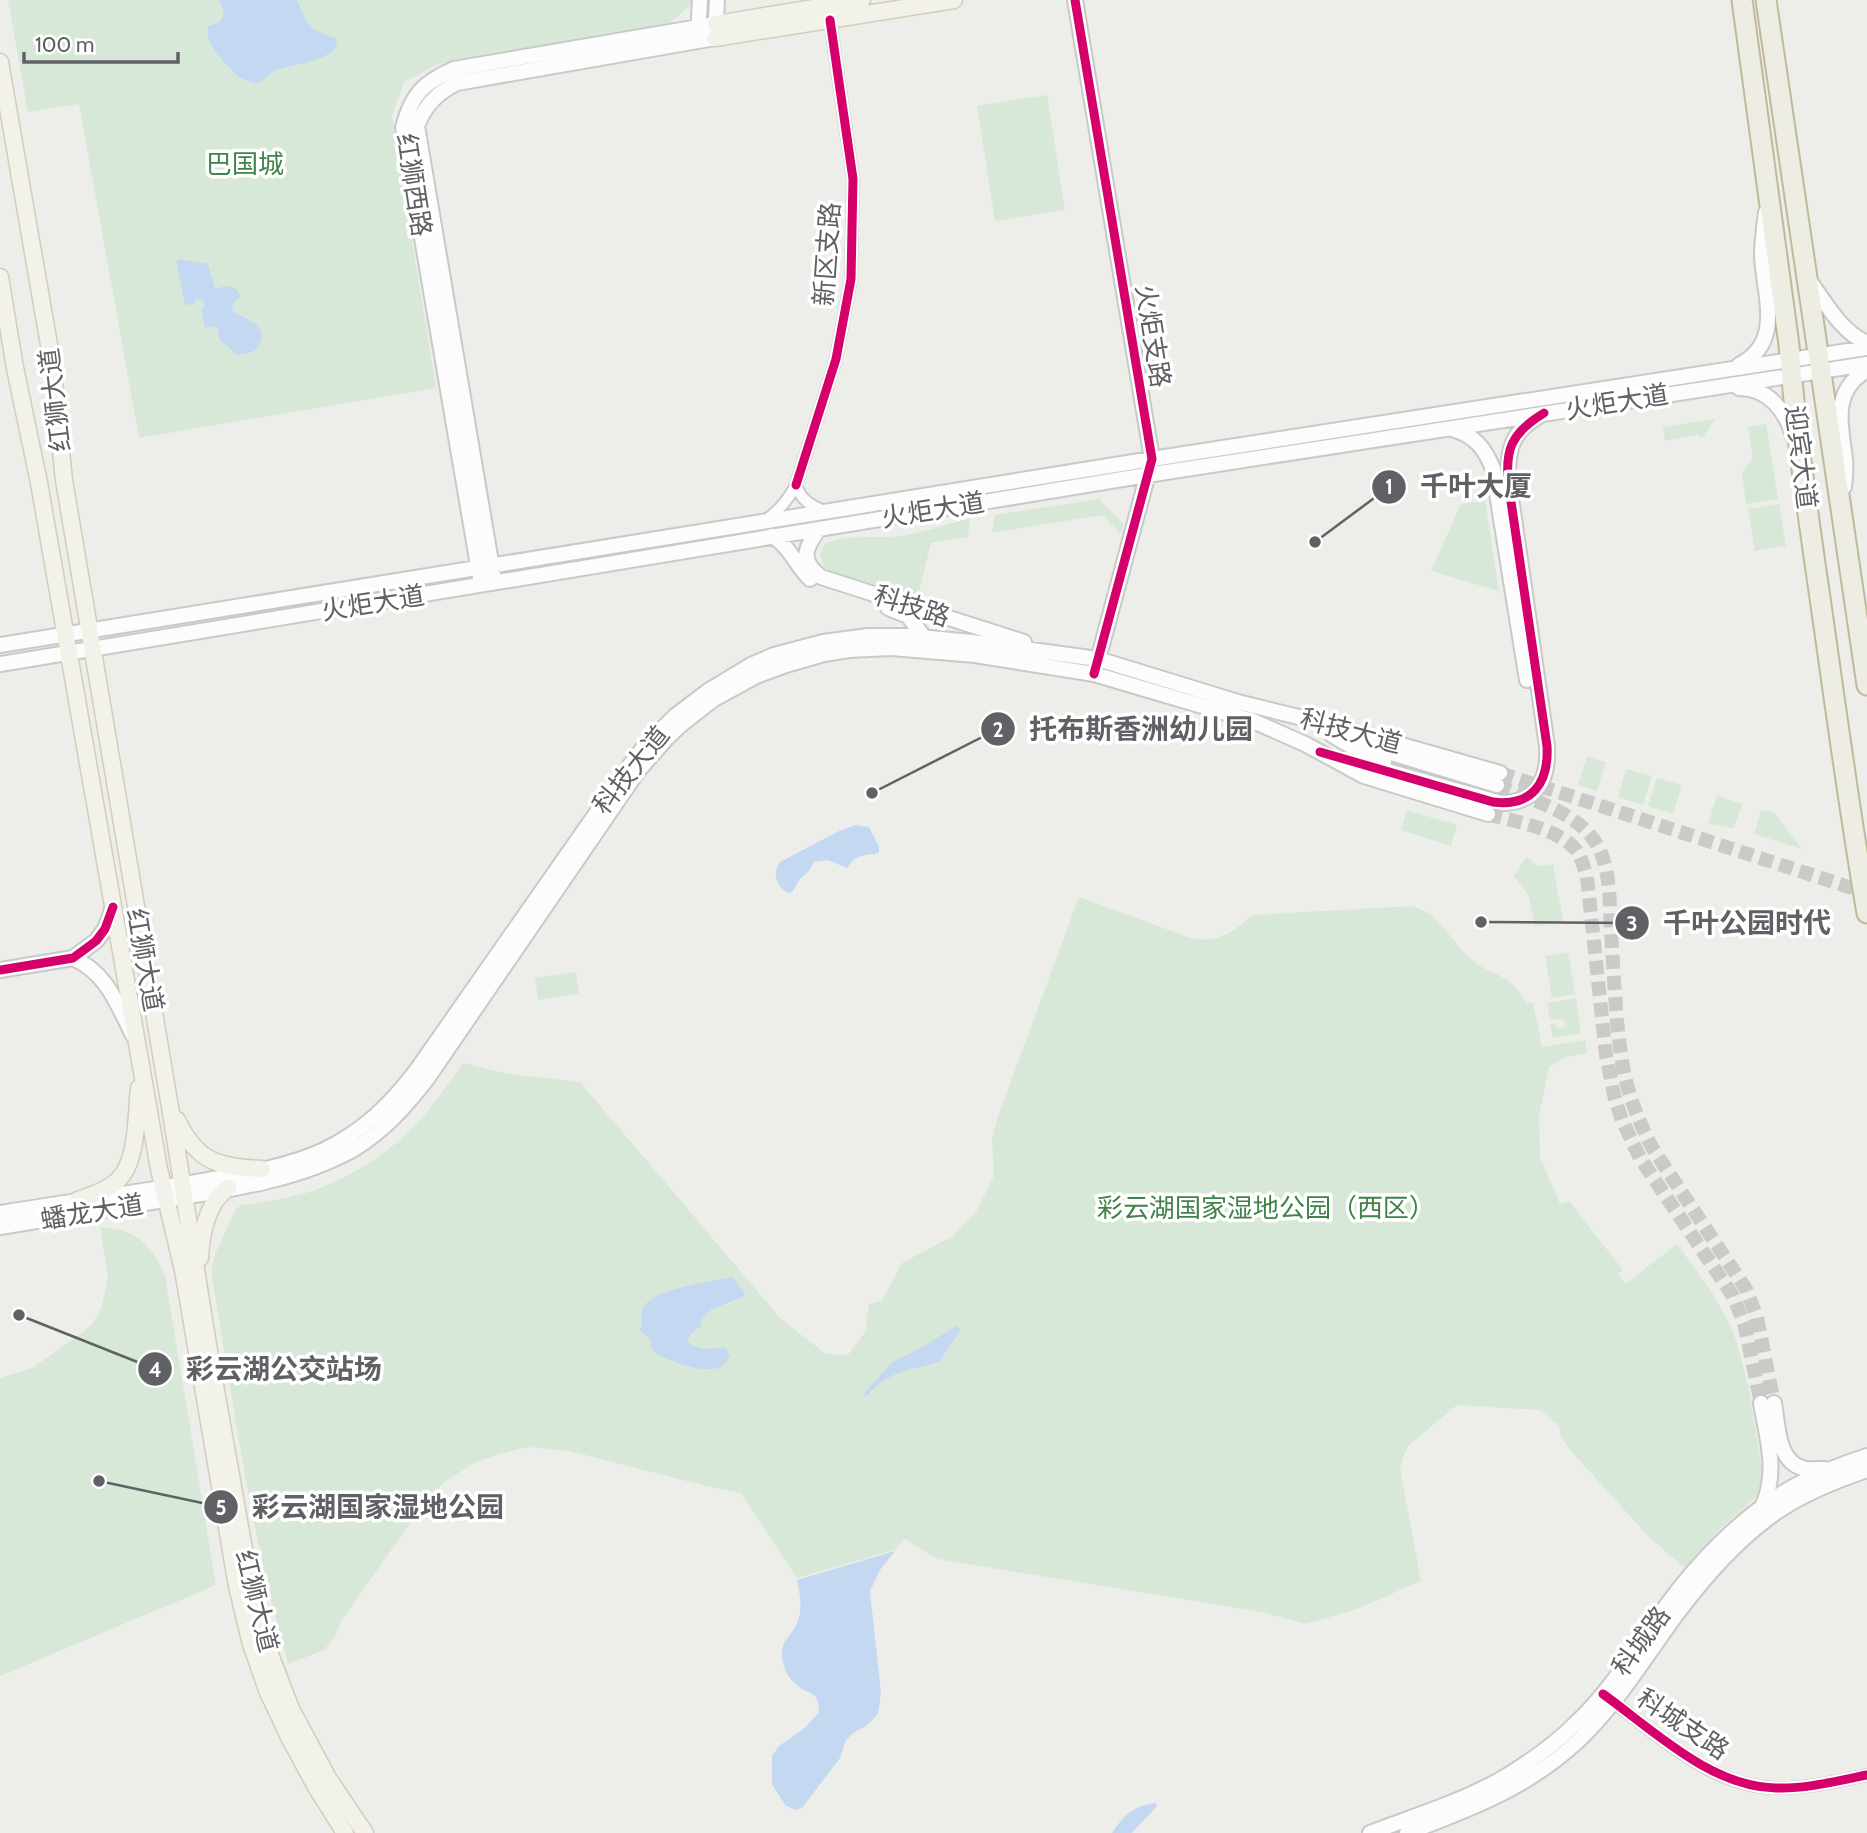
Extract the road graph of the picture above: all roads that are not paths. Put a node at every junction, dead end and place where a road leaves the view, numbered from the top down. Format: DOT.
graph roads {
  1 [pos="700,0"];
  2 [pos="717,0"];
  3 [pos="862,0"];
  4 [pos="954,0"];
  5 [pos="1075,0"];
  6 [pos="1742,0"];
  7 [pos="1766,0"];
  8 [pos="830,20"];
  9 [pos="715,31"];
  10 [pos="698,34"];
  11 [pos="0,62"];
  12 [pos="1768,190"];
  13 [pos="1806,276"];
  14 [pos="0,277"];
  15 [pos="1867,345"];
  16 [pos="1820,363"];
  17 [pos="1867,367"];
  18 [pos="1791,368"];
  19 [pos="1719,371"];
  20 [pos="1713,387"];
  21 [pos="1544,413"];
  22 [pos="1451,428"];
  23 [pos="1152,459"];
  24 [pos="1802,466"];
  25 [pos="1493,469"];
  26 [pos="1147,475"];
  27 [pos="1508,477"];
  28 [pos="1838,484"];
  29 [pos="796,485"];
  30 [pos="1843,509"];
  31 [pos="827,512"];
  32 [pos="763,522"];
  33 [pos="819,528"];
  34 [pos="772,536"];
  35 [pos="485,567"];
  36 [pos="487,584"];
  37 [pos="893,610"];
  38 [pos="90,631"];
  39 [pos="64,635"];
  40 [pos="880,636"];
  41 [pos="924,637"];
  42 [pos="0,645"];
  43 [pos="93,650"];
  44 [pos="943,652"];
  45 [pos="1059,653"];
  46 [pos="68,654"];
  47 [pos="1098,659"];
  48 [pos="0,664"];
  49 [pos="1094,674"];
  50 [pos="1867,685"];
  51 [pos="1238,702"];
  52 [pos="1332,735"];
  53 [pos="1320,752"];
  54 [pos="1488,814"];
  55 [pos="113,907"];
  56 [pos="1867,913"];
  57 [pos="73,958"];
  58 [pos="0,970"];
  59 [pos="136,1040"];
  60 [pos="141,1068"];
  61 [pos="170,1107"];
  62 [pos="262,1169"];
  63 [pos="228,1188"];
  64 [pos="184,1190"];
  65 [pos="165,1194"];
  66 [pos="78,1200"];
  67 [pos="0,1213"];
  68 [pos="0,1227"];
  69 [pos="209,1351"];
  70 [pos="1867,1456"];
  71 [pos="1830,1469"];
  72 [pos="1867,1470"];
  73 [pos="1763,1505"];
  74 [pos="1609,1698"];
  75 [pos="1867,1775"];
  76 [pos="345,1833"];
  77 [pos="365,1833"];
  78 [pos="1370,1833"];
  79 [pos="1407,1833"];
  1 -- 10 [label="main road"];
  2 -- 9 [label="main road"];
  3 -- 9 [label="main road"];
  4 -- 8 [label="main road"];
  5 -- 23 [label="main road, 火炬支路"];
  6 -- 12 [label="highway, 迎宾大道"];
  7 -- 13 [label="highway, 迎宾大道"];
  8 -- 9 [label="main road"];
  8 -- 29 [label="street, 新区支路"];
  9 -- 10 [label="main road, 红狮西路"];
  10 -- 35 [label="main road, 红狮西路"];
  11 -- 38 [label="main road, 红狮大道"];
  12 -- 13 [label="highway"];
  12 -- 18 [label="highway, 迎宾大道"];
  12 -- 19 [label="main road"];
  13 -- 15 [label="main road"];
  13 -- 16 [label="highway, 迎宾大道"];
  14 -- 39 [label="main road, 红狮大道"];
  15 -- 16 [label="main road, 火炬大道"];
  16 -- 17 [label="main road, 火炬大道"];
  16 -- 18 [label="main road, 火炬大道"];
  16 -- 28 [label="highway, 迎宾大道"];
  17 -- 30 [label="main road"];
  18 -- 19 [label="main road, 火炬大道"];
  18 -- 20 [label="main road, 火炬大道"];
  18 -- 24 [label="highway, 迎宾大道"];
  19 -- 23 [label="main road, 火炬大道"];
  20 -- 21 [label="main road, 火炬大道"];
  20 -- 24 [label="main road"];
  21 -- 22 [label="main road, 火炬大道"];
  21 -- 27 [label="main road"];
  22 -- 25 [label="main road"];
  22 -- 26 [label="main road, 火炬大道"];
  23 -- 26 [label="main road, 火炬支路"];
  23 -- 31 [label="main road, 火炬大道"];
  24 -- 28 [label="highway"];
  24 -- 56 [label="highway, 迎宾大道"];
  25 -- 27 [label="main road"];
  25 -- 52 [label="main road"];
  26 -- 33 [label="main road, 火炬大道"];
  26 -- 47 [label="main road, 火炬支路"];
  27 -- 53 [label="main road"];
  28 -- 30 [label="highway, 迎宾大道"];
  29 -- 31 [label="street"];
  29 -- 32 [label="street, 新区支路"];
  30 -- 50 [label="highway, 迎宾大道"];
  31 -- 32 [label="main road, 火炬大道"];
  32 -- 35 [label="main road, 火炬大道"];
  33 -- 34 [label="main road, 火炬大道"];
  33 -- 45 [label="main road, 科技路"];
  34 -- 36 [label="main road, 火炬大道"];
  34 -- 37 [label="main road, 科技路"];
  35 -- 36 [label="main road, 红狮西路"];
  35 -- 38 [label="main road, 火炬大道"];
  36 -- 43 [label="main road, 火炬大道"];
  37 -- 40 [label="main road"];
  37 -- 41 [label="main road, 科技路"];
  38 -- 39 [label="main road, 火炬大道"];
  38 -- 43 [label="main road, 红狮大道"];
  39 -- 42 [label="main road, 火炬大道"];
  39 -- 46 [label="main road, 红狮大道"];
  40 -- 41 [label="main road, 科技大道"];
  40 -- 62 [label="main road, 科技大道"];
  41 -- 44 [label="main road, 科技路"];
  41 -- 45 [label="main road, 科技大道"];
  43 -- 46 [label="main road, 火炬大道"];
  43 -- 61 [label="main road, 红狮大道"];
  44 -- 49 [label="main road, 科技大道"];
  44 -- 63 [label="main road, 科技大道"];
  45 -- 47 [label="main road, 科技大道"];
  46 -- 48 [label="main road, 火炬大道"];
  46 -- 55 [label="main road, 红狮大道"];
  47 -- 49 [label="main road, 火炬支路"];
  47 -- 51 [label="main road, 科技大道"];
  49 -- 53 [label="main road, 科技大道"];
  51 -- 52 [label="main road"];
  51 -- 52 [label="main road, 科技大道"];
  53 -- 54 [label="main road, 科技大道"];
  55 -- 57 [label="main road"];
  55 -- 59 [label="main road, 红狮大道"];
  57 -- 58 [label="main road"];
  57 -- 59 [label="main road"];
  59 -- 60 [label="main road, 红狮大道"];
  60 -- 65 [label="main road, 红狮大道"];
  60 -- 66 [label="main road"];
  61 -- 62 [label="main road"];
  61 -- 64 [label="main road, 红狮大道"];
  62 -- 64 [label="main road, 科技大道"];
  63 -- 64 [label="main road, 科技大道"];
  63 -- 69 [label="main road"];
  64 -- 65 [label="main road, 蟠龙大道"];
  64 -- 69 [label="main road, 红狮大道"];
  65 -- 66 [label="main road, 蟠龙大道"];
  65 -- 68 [label="main road, 蟠龙大道"];
  65 -- 76 [label="main road, 红狮大道"];
  66 -- 67 [label="main road, 蟠龙大道"];
  69 -- 77 [label="main road, 红狮大道"];
  70 -- 71 [label="main road, 科城路"];
  71 -- 73 [label="main road, 科城路"];
  71 -- 73 [label="main road"];
  72 -- 74 [label="main road, 科城路"];
  73 -- 74 [label="main road, 科城路"];
  74 -- 75 [label="street, 科城支路"];
  74 -- 78 [label="main road, 科城路"];
  74 -- 79 [label="main road, 科城路"];
}
